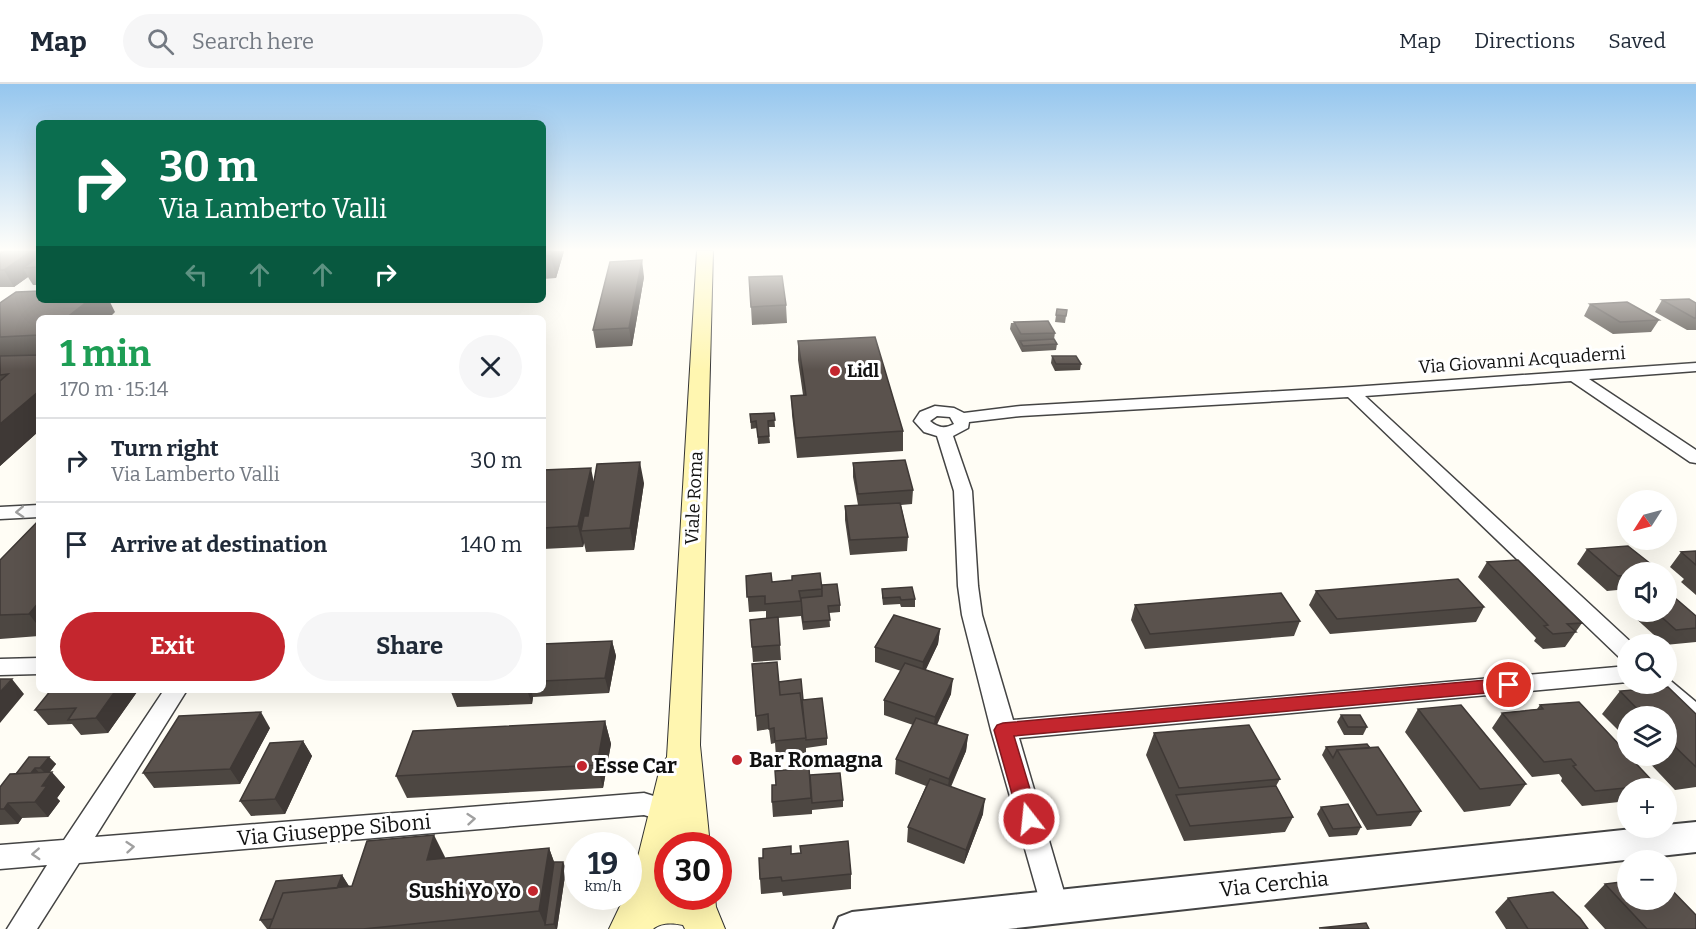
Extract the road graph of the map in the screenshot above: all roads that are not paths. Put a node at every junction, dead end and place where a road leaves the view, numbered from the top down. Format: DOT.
graph roads {
  1 [pos="703,290"];
  2 [pos="1696,367"];
  3 [pos="1574,376"];
  4 [pos="1352,392"];
  5 [pos="962,418"];
  6 [pos="944,433"];
  7 [pos="1696,458"];
  8 [pos="36,511"];
  9 [pos="0,513"];
  10 [pos="1617,641"];
  11 [pos="36,666"];
  12 [pos="0,668"];
  13 [pos="1617,675"];
  14 [pos="174,693"];
  15 [pos="1672,694"];
  16 [pos="1696,717"];
  17 [pos="1003,730"];
  18 [pos="683,745"];
  19 [pos="667,812"];
  20 [pos="690,832"];
  21 [pos="1696,837"];
  22 [pos="1643,850"];
  23 [pos="72,852"];
  24 [pos="1617,854"];
  25 [pos="0,857"];
  26 [pos="1055,909"];
  27 [pos="702,918"];
  28 [pos="636,921"];
  29 [pos="21,929"];
  30 [pos="852,929"];
  1 -- 18 [label="main road, Viale Roma"];
  2 -- 3 [label="street, Via Giovanni Acquaderni"];
  3 -- 4 [label="street, Via Giovanni Acquaderni"];
  3 -- 7 [label="street"];
  4 -- 5 [label="street, Via Giovanni Acquaderni"];
  4 -- 10 [label="street"];
  5 -- 6 [label="street"];
  5 -- 6 [label="street"];
  6 -- 17 [label="street"];
  8 -- 9 [label="street, one-way"];
  11 -- 12 [label="street"];
  13 -- 17 [label="street"];
  14 -- 23 [label="street"];
  15 -- 16 [label="street"];
  17 -- 26 [label="street"];
  18 -- 19 [label="main road, Viale Roma"];
  18 -- 20 [label="main road, Viale Roma"];
  23 -- 19 [label="street, Via Giuseppe Siboni, one-way"];
  19 -- 28 [label="main road, Viale Roma"];
  21 -- 22 [label="street, Via Cerchia"];
  23 -- 25 [label="street, Via Giuseppe Siboni, one-way"];
  23 -- 29 [label="street"];
  24 -- 26 [label="street, Via Cerchia"];
  26 -- 30 [label="street, Via Cerchia"];
  27 -- 28 [label="main road"];
}
